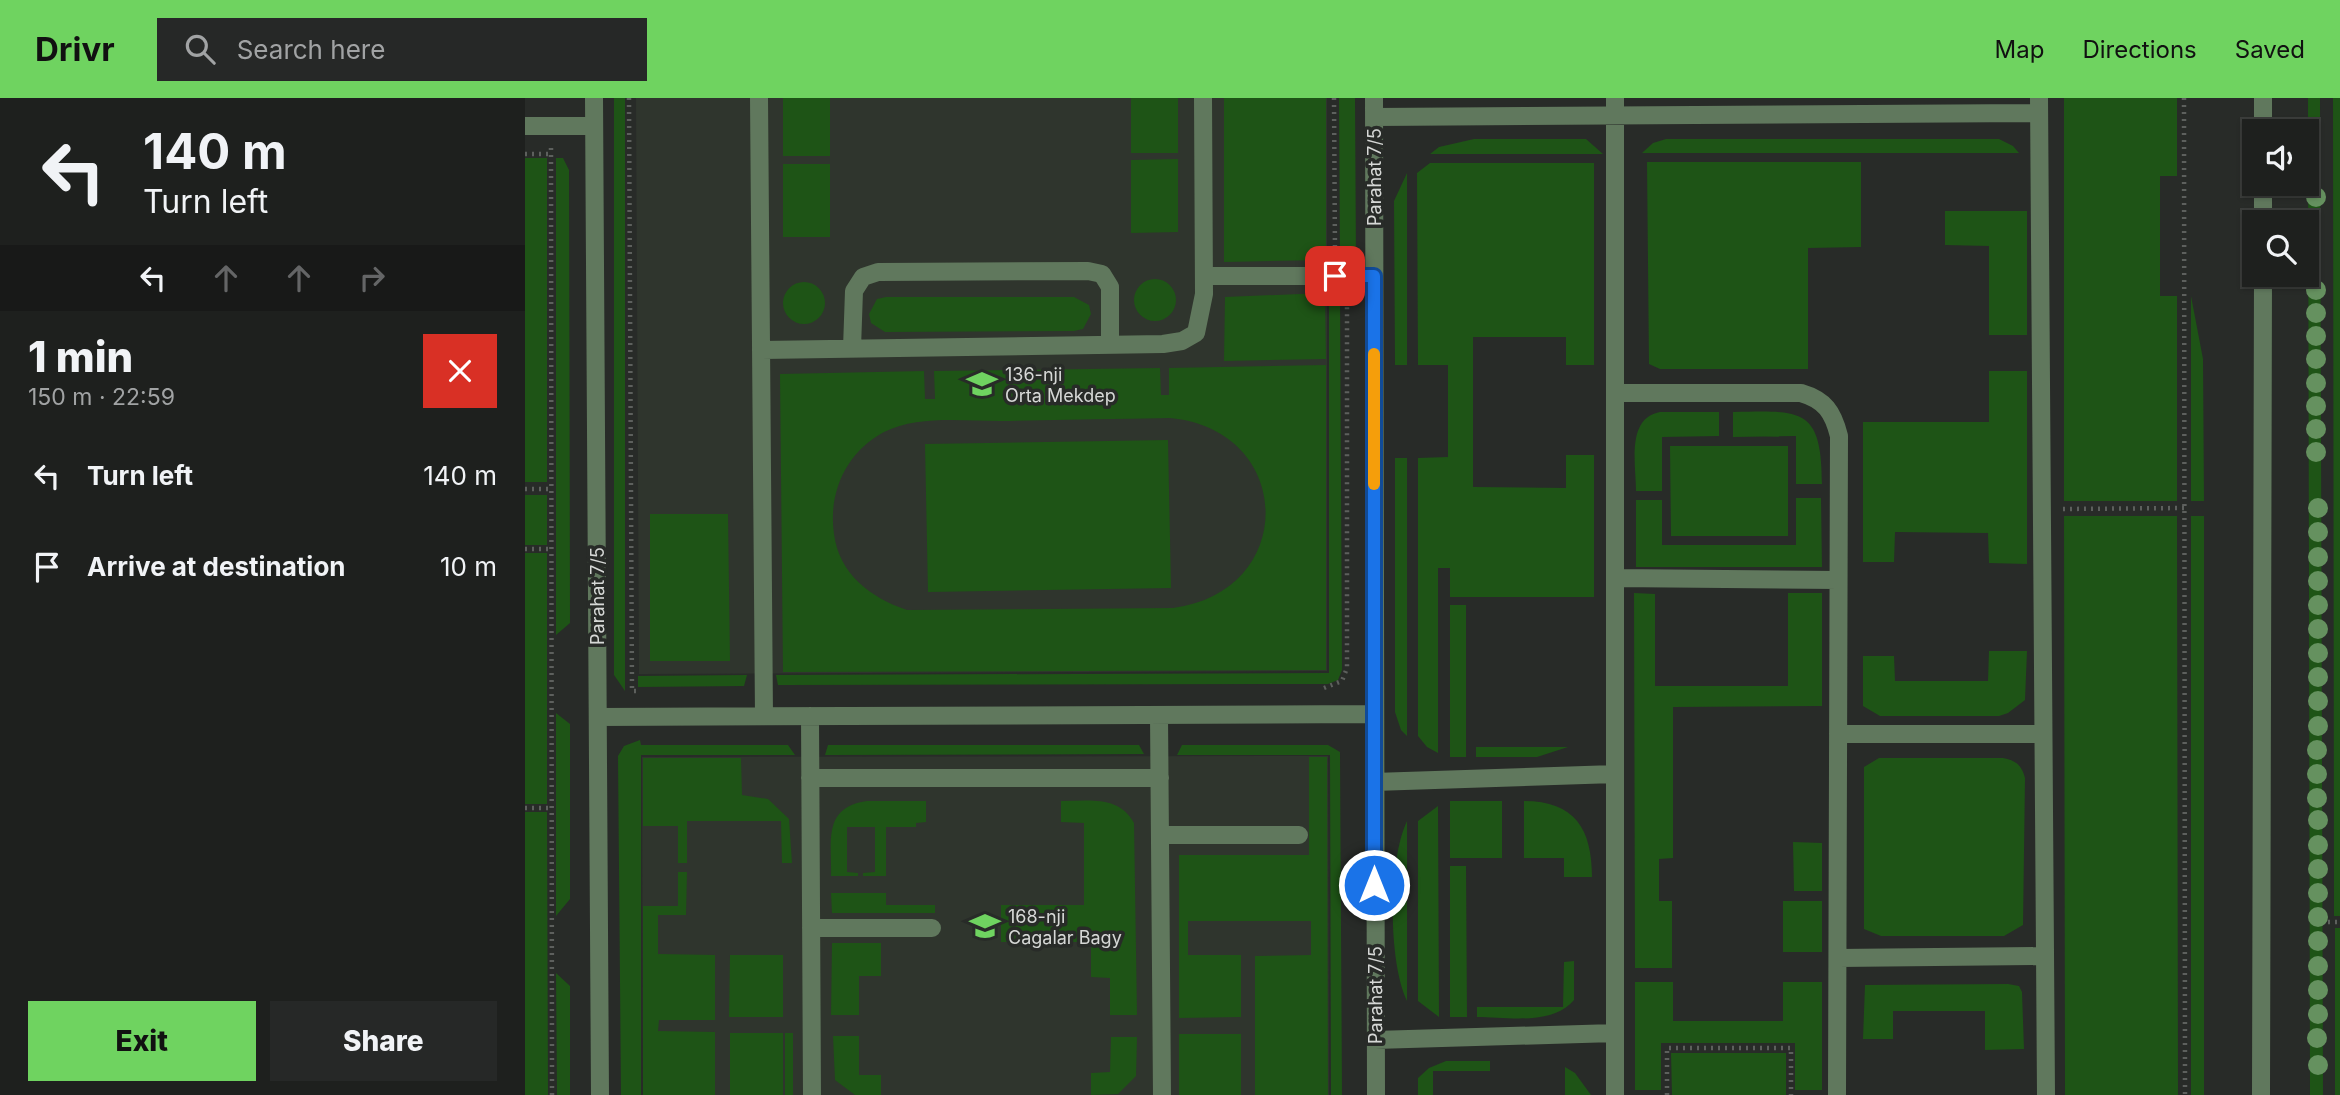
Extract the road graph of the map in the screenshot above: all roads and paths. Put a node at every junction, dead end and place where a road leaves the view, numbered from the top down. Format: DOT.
graph roads {
  1 [pos="594,98"];
  2 [pos="629,98"];
  3 [pos="759,98"];
  4 [pos="1203,98"];
  5 [pos="1334,98"];
  6 [pos="1374,98"];
  7 [pos="2184,98"];
  8 [pos="2263,98"];
  9 [pos="2039,106"];
  10 [pos="1615,107"];
  11 [pos="1374,117"];
  12 [pos="2263,119"];
  13 [pos="525,126"];
  14 [pos="594,126"];
  15 [pos="525,154"];
  16 [pos="1335,260"];
  17 [pos="1204,276"];
  18 [pos="1374,276"];
  19 [pos="2263,287"];
  20 [pos="1347,295"];
  21 [pos="1111,345"];
  22 [pos="852,348"];
  23 [pos="761,350"];
  24 [pos="1615,393"];
  25 [pos="525,489"];
  26 [pos="552,489"];
  27 [pos="2064,509"];
  28 [pos="2184,509"];
  29 [pos="525,549"];
  30 [pos="552,549"];
  31 [pos="1615,578"];
  32 [pos="1838,580"];
  33 [pos="1314,688"];
  34 [pos="645,691"];
  35 [pos="1374,714"];
  36 [pos="1160,715"];
  37 [pos="764,716"];
  38 [pos="810,716"];
  39 [pos="598,717"];
  40 [pos="1838,734"];
  41 [pos="2043,734"];
  42 [pos="1615,774"];
  43 [pos="810,778"];
  44 [pos="1160,778"];
  45 [pos="1374,782"];
  46 [pos="525,808"];
  47 [pos="552,808"];
  48 [pos="1160,835"];
  49 [pos="1299,835"];
  50 [pos="2328,922"];
  51 [pos="2340,922"];
  52 [pos="811,928"];
  53 [pos="932,928"];
  54 [pos="2045,956"];
  55 [pos="1837,958"];
  56 [pos="1615,1033"];
  57 [pos="1375,1040"];
  58 [pos="552,1095"];
  59 [pos="600,1095"];
  60 [pos="813,1095"];
  61 [pos="1162,1095"];
  62 [pos="1376,1095"];
  63 [pos="1615,1095"];
  64 [pos="1667,1095"];
  65 [pos="1791,1095"];
  66 [pos="1837,1095"];
  67 [pos="2046,1095"];
  68 [pos="2185,1095"];
  69 [pos="2261,1095"];
  1 -- 14 [label="street, Parahat 7/5"];
  2 -- 34 [label="path"];
  3 -- 23 [label="street"];
  4 -- 17 [label="street"];
  5 -- 16 [label="path"];
  6 -- 11 [label="street, Parahat 7/5"];
  7 -- 28 [label="path"];
  8 -- 12 [label="street"];
  9 -- 10 [label="street"];
  9 -- 41 [label="street"];
  10 -- 11 [label="street"];
  10 -- 24 [label="street"];
  11 -- 18 [label="street, Parahat 7/5"];
  13 -- 14 [label="street"];
  14 -- 39 [label="street, Parahat 7/5"];
  15 -- 26 [label="path"];
  17 -- 18 [label="street"];
  17 -- 21 [label="street"];
  18 -- 35 [label="street, Parahat 7/5"];
  19 -- 69 [label="street"];
  20 -- 33 [label="path"];
  21 -- 22 [label="street"];
  21 -- 22 [label="street"];
  22 -- 23 [label="street"];
  23 -- 37 [label="street"];
  24 -- 31 [label="street"];
  24 -- 32 [label="street"];
  25 -- 26 [label="path"];
  26 -- 30 [label="path"];
  27 -- 28 [label="path"];
  28 -- 68 [label="path"];
  29 -- 30 [label="path"];
  30 -- 47 [label="path"];
  31 -- 32 [label="street"];
  31 -- 42 [label="street"];
  32 -- 40 [label="street"];
  35 -- 36 [label="street"];
  35 -- 45 [label="street, Parahat 7/5"];
  36 -- 38 [label="street"];
  36 -- 44 [label="street"];
  37 -- 38 [label="street"];
  37 -- 39 [label="street"];
  38 -- 43 [label="street"];
  39 -- 59 [label="street, Parahat 7/5"];
  40 -- 41 [label="street"];
  40 -- 55 [label="street"];
  41 -- 54 [label="street"];
  42 -- 45 [label="street"];
  42 -- 56 [label="street"];
  43 -- 44 [label="street"];
  43 -- 52 [label="street"];
  44 -- 48 [label="street"];
  45 -- 57 [label="street, Parahat 7/5"];
  46 -- 47 [label="path"];
  47 -- 58 [label="path"];
  48 -- 49 [label="street"];
  48 -- 61 [label="street"];
  50 -- 51 [label="path"];
  52 -- 53 [label="street"];
  52 -- 60 [label="street"];
  54 -- 55 [label="street"];
  54 -- 67 [label="street"];
  55 -- 66 [label="street"];
  56 -- 57 [label="street"];
  56 -- 63 [label="street"];
  57 -- 62 [label="street, Parahat 7/5"];
  64 -- 65 [label="path"];
}
